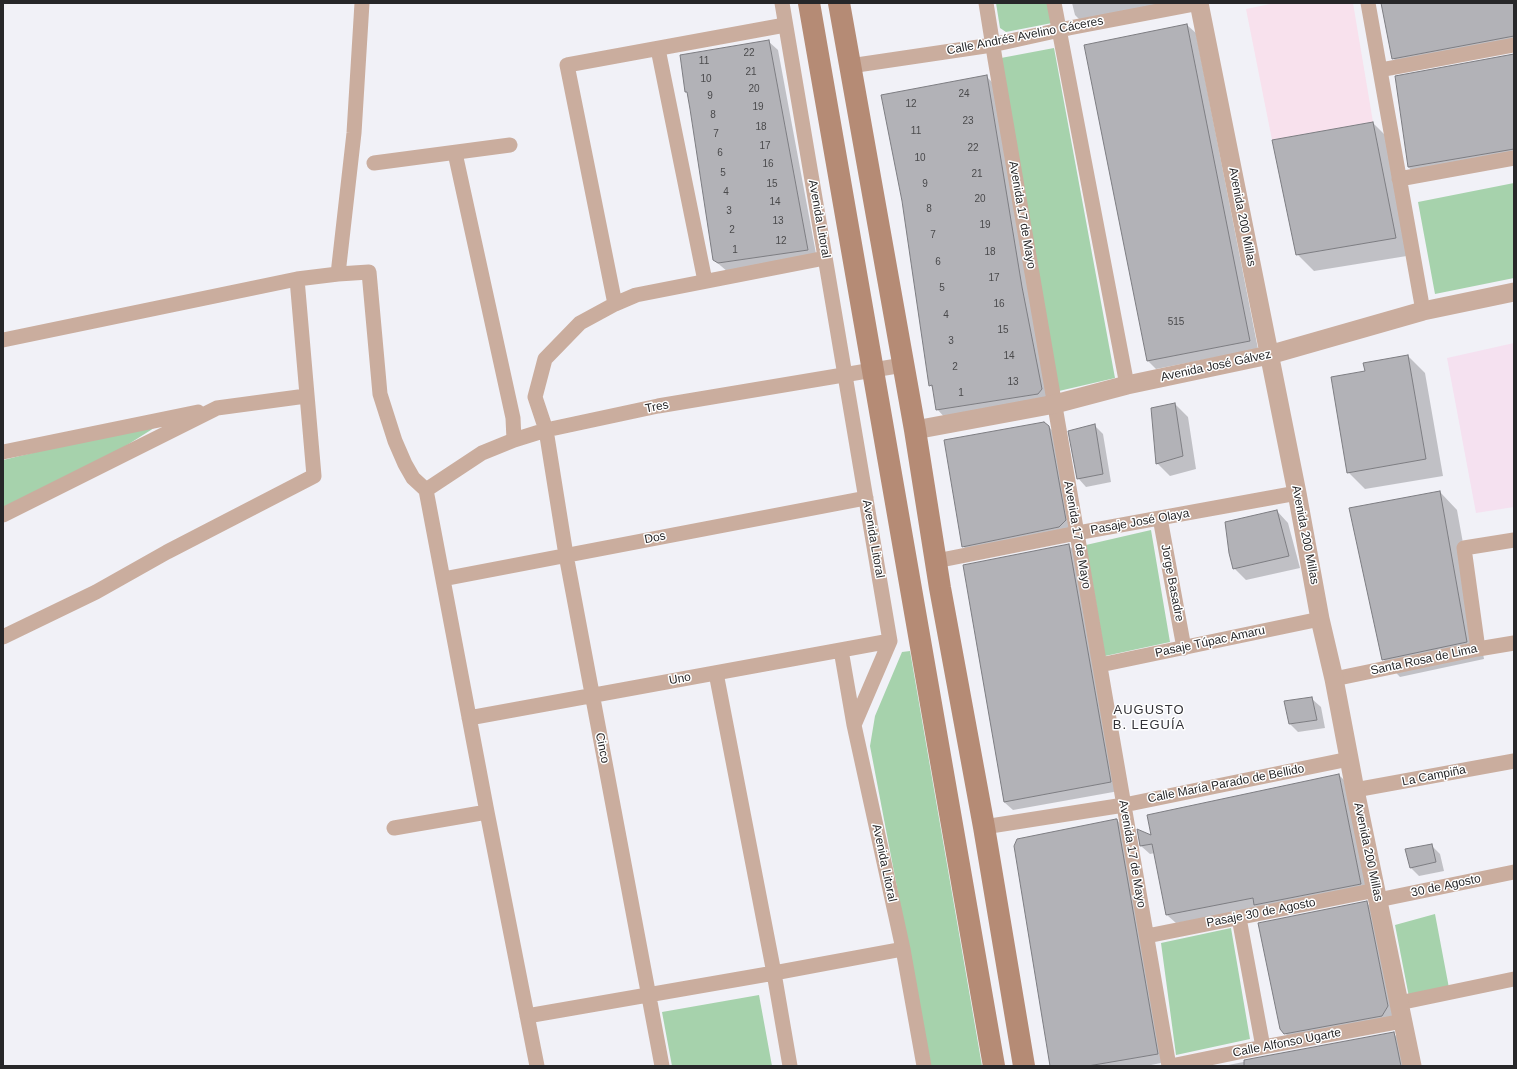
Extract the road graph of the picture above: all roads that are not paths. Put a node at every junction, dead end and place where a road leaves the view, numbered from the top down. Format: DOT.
graph roads {
  1 [pos="362,3"];
  2 [pos="782,3"];
  3 [pos="809,3"];
  4 [pos="839,3"];
  5 [pos="986,3"];
  6 [pos="1054,3"];
  7 [pos="1199,3"];
  8 [pos="1368,3"];
  9 [pos="785,25"];
  10 [pos="1060,30"];
  11 [pos="992,45"];
  12 [pos="1514,45"];
  13 [pos="658,49"];
  14 [pos="850,66"];
  15 [pos="1380,70"];
  16 [pos="510,145"];
  17 [pos="455,153"];
  18 [pos="1514,158"];
  19 [pos="374,163"];
  20 [pos="1399,180"];
  21 [pos="825,258"];
  22 [pos="338,274"];
  23 [pos="297,279"];
  24 [pos="705,281"];
  25 [pos="1514,292"];
  26 [pos="615,304"];
  27 [pos="1423,311"];
  28 [pos="3,340"];
  29 [pos="1269,354"];
  30 [pos="903,365"];
  31 [pos="873,371"];
  32 [pos="845,376"];
  33 [pos="1126,385"];
  34 [pos="306,396"];
  35 [pos="1055,404"];
  36 [pos="216,408"];
  37 [pos="546,430"];
  38 [pos="915,430"];
  39 [pos="514,440"];
  40 [pos="3,452"];
  41 [pos="426,490"];
  42 [pos="1297,493"];
  43 [pos="866,498"];
  44 [pos="3,515"];
  45 [pos="1160,518"];
  46 [pos="1077,533"];
  47 [pos="1514,540"];
  48 [pos="566,555"];
  49 [pos="936,561"];
  50 [pos="443,579"];
  51 [pos="1320,619"];
  52 [pos="3,637"];
  53 [pos="890,641"];
  54 [pos="1514,643"];
  55 [pos="1184,648"];
  56 [pos="1478,649"];
  57 [pos="841,650"];
  58 [pos="1100,665"];
  59 [pos="716,673"];
  60 [pos="1334,679"];
  61 [pos="592,696"];
  62 [pos="469,718"];
  63 [pos="854,724"];
  64 [pos="1349,759"];
  65 [pos="1514,761"];
  66 [pos="1355,790"];
  67 [pos="1124,805"];
  68 [pos="486,812"];
  69 [pos="984,827"];
  70 [pos="394,828"];
  71 [pos="1514,872"];
  72 [pos="1377,895"];
  73 [pos="1239,918"];
  74 [pos="1146,936"];
  75 [pos="902,949"];
  76 [pos="774,973"];
  77 [pos="1514,979"];
  78 [pos="649,994"];
  79 [pos="1399,1002"];
  80 [pos="527,1016"];
  81 [pos="1403,1021"];
  82 [pos="1263,1047"];
  83 [pos="537,1066"];
  84 [pos="662,1066"];
  85 [pos="790,1066"];
  86 [pos="924,1066"];
  87 [pos="994,1066"];
  88 [pos="1024,1066"];
  89 [pos="1170,1066"];
  90 [pos="1412,1066"];
  1 -- 22 [label="street"];
  2 -- 9 [label="street, Avenida Litoral"];
  3 -- 31 [label="main road"];
  4 -- 14 [label="main road"];
  5 -- 11 [label="street, Avenida 17 de Mayo"];
  6 -- 10 [label="street"];
  7 -- 10 [label="street, Calle Andrés Avelino Cáceres"];
  7 -- 29 [label="street, Avenida 200 Millas"];
  8 -- 15 [label="street"];
  9 -- 13 [label="street"];
  9 -- 21 [label="street, Avenida Litoral"];
  10 -- 11 [label="street, Calle Andrés Avelino Cáceres"];
  10 -- 33 [label="street"];
  11 -- 14 [label="street, Calle Andrés Avelino Cáceres"];
  11 -- 35 [label="street, Avenida 17 de Mayo"];
  12 -- 15 [label="street"];
  13 -- 24 [label="street"];
  13 -- 26 [label="street"];
  14 -- 30 [label="main road"];
  15 -- 20 [label="street"];
  16 -- 17 [label="street"];
  17 -- 19 [label="street"];
  17 -- 39 [label="street"];
  18 -- 20 [label="street"];
  20 -- 27 [label="street"];
  21 -- 24 [label="street, Cinco"];
  21 -- 32 [label="street, Avenida Litoral"];
  22 -- 23 [label="street"];
  22 -- 41 [label="street"];
  23 -- 28 [label="street"];
  23 -- 34 [label="street"];
  24 -- 26 [label="street, Cinco"];
  25 -- 27 [label="street, Avenida José Gálvez"];
  26 -- 37 [label="street, Cinco"];
  27 -- 29 [label="street, Avenida José Gálvez"];
  29 -- 33 [label="street, Avenida José Gálvez"];
  29 -- 42 [label="street, Avenida 200 Millas"];
  30 -- 31 [label="street, Tres"];
  30 -- 38 [label="main road"];
  31 -- 32 [label="street, Tres"];
  31 -- 87 [label="main road"];
  32 -- 37 [label="street, Tres"];
  32 -- 43 [label="street, Avenida Litoral"];
  33 -- 35 [label="street, Avenida José Gálvez"];
  34 -- 36 [label="street"];
  34 -- 52 [label="street"];
  35 -- 38 [label="street, Avenida José Gálvez"];
  35 -- 46 [label="street, Avenida 17 de Mayo"];
  36 -- 40 [label="street"];
  36 -- 44 [label="street"];
  37 -- 39 [label="street, Tres"];
  37 -- 48 [label="street, Cinco"];
  38 -- 49 [label="main road"];
  39 -- 41 [label="street, Tres"];
  41 -- 50 [label="street"];
  42 -- 45 [label="street, Pasaje José Olaya"];
  42 -- 51 [label="street, Avenida 200 Millas"];
  43 -- 48 [label="street, Dos"];
  43 -- 53 [label="street, Avenida Litoral"];
  45 -- 46 [label="street, Pasaje José Olaya"];
  45 -- 55 [label="street, Jorge Basadre"];
  46 -- 49 [label="street, Pasaje José Olaya"];
  46 -- 58 [label="street, Avenida 17 de Mayo"];
  47 -- 56 [label="street"];
  48 -- 50 [label="street, Dos"];
  48 -- 61 [label="street, Cinco"];
  49 -- 69 [label="main road"];
  50 -- 62 [label="street"];
  51 -- 55 [label="street, Pasaje Túpac Amaru"];
  51 -- 60 [label="street, Avenida 200 Millas"];
  53 -- 57 [label="street, Uno"];
  53 -- 63 [label="street"];
  54 -- 56 [label="street, Santa Rosa de Lima"];
  55 -- 58 [label="street, Pasaje Túpac Amaru"];
  56 -- 60 [label="street, Santa Rosa de Lima"];
  57 -- 59 [label="street, Uno"];
  57 -- 63 [label="street, Avenida Litoral"];
  58 -- 67 [label="street, Avenida 17 de Mayo"];
  59 -- 61 [label="street, Uno"];
  59 -- 76 [label="street"];
  60 -- 64 [label="street, Avenida 200 Millas"];
  61 -- 62 [label="street, Uno"];
  61 -- 78 [label="street, Cinco"];
  62 -- 68 [label="street"];
  63 -- 75 [label="street, Avenida Litoral"];
  64 -- 66 [label="street, Avenida 200 Millas"];
  64 -- 67 [label="street, Calle María Parado de Bellido"];
  65 -- 66 [label="street, La Campiña"];
  66 -- 72 [label="street, Avenida 200 Millas"];
  67 -- 69 [label="street, Calle María Parado de Bellido"];
  67 -- 74 [label="street, Avenida 17 de Mayo"];
  68 -- 70 [label="street"];
  68 -- 80 [label="street"];
  69 -- 88 [label="main road"];
  71 -- 72 [label="street, 30 de Agosto"];
  72 -- 73 [label="street, Pasaje 30 de Agosto"];
  72 -- 79 [label="street, Avenida 200 Millas"];
  73 -- 74 [label="street, Pasaje 30 de Agosto"];
  73 -- 82 [label="street"];
  74 -- 89 [label="street, Avenida 17 de Mayo"];
  75 -- 76 [label="street"];
  75 -- 86 [label="street, Avenida Litoral"];
  76 -- 78 [label="street"];
  76 -- 85 [label="street"];
  77 -- 79 [label="street"];
  78 -- 80 [label="street"];
  78 -- 84 [label="street, Cinco"];
  79 -- 81 [label="street, Avenida 200 Millas"];
  80 -- 83 [label="street"];
  81 -- 82 [label="street, Calle Alfonso Ugarte"];
  81 -- 90 [label="street, Avenida 200 Millas"];
  82 -- 89 [label="street, Calle Alfonso Ugarte"];
}
